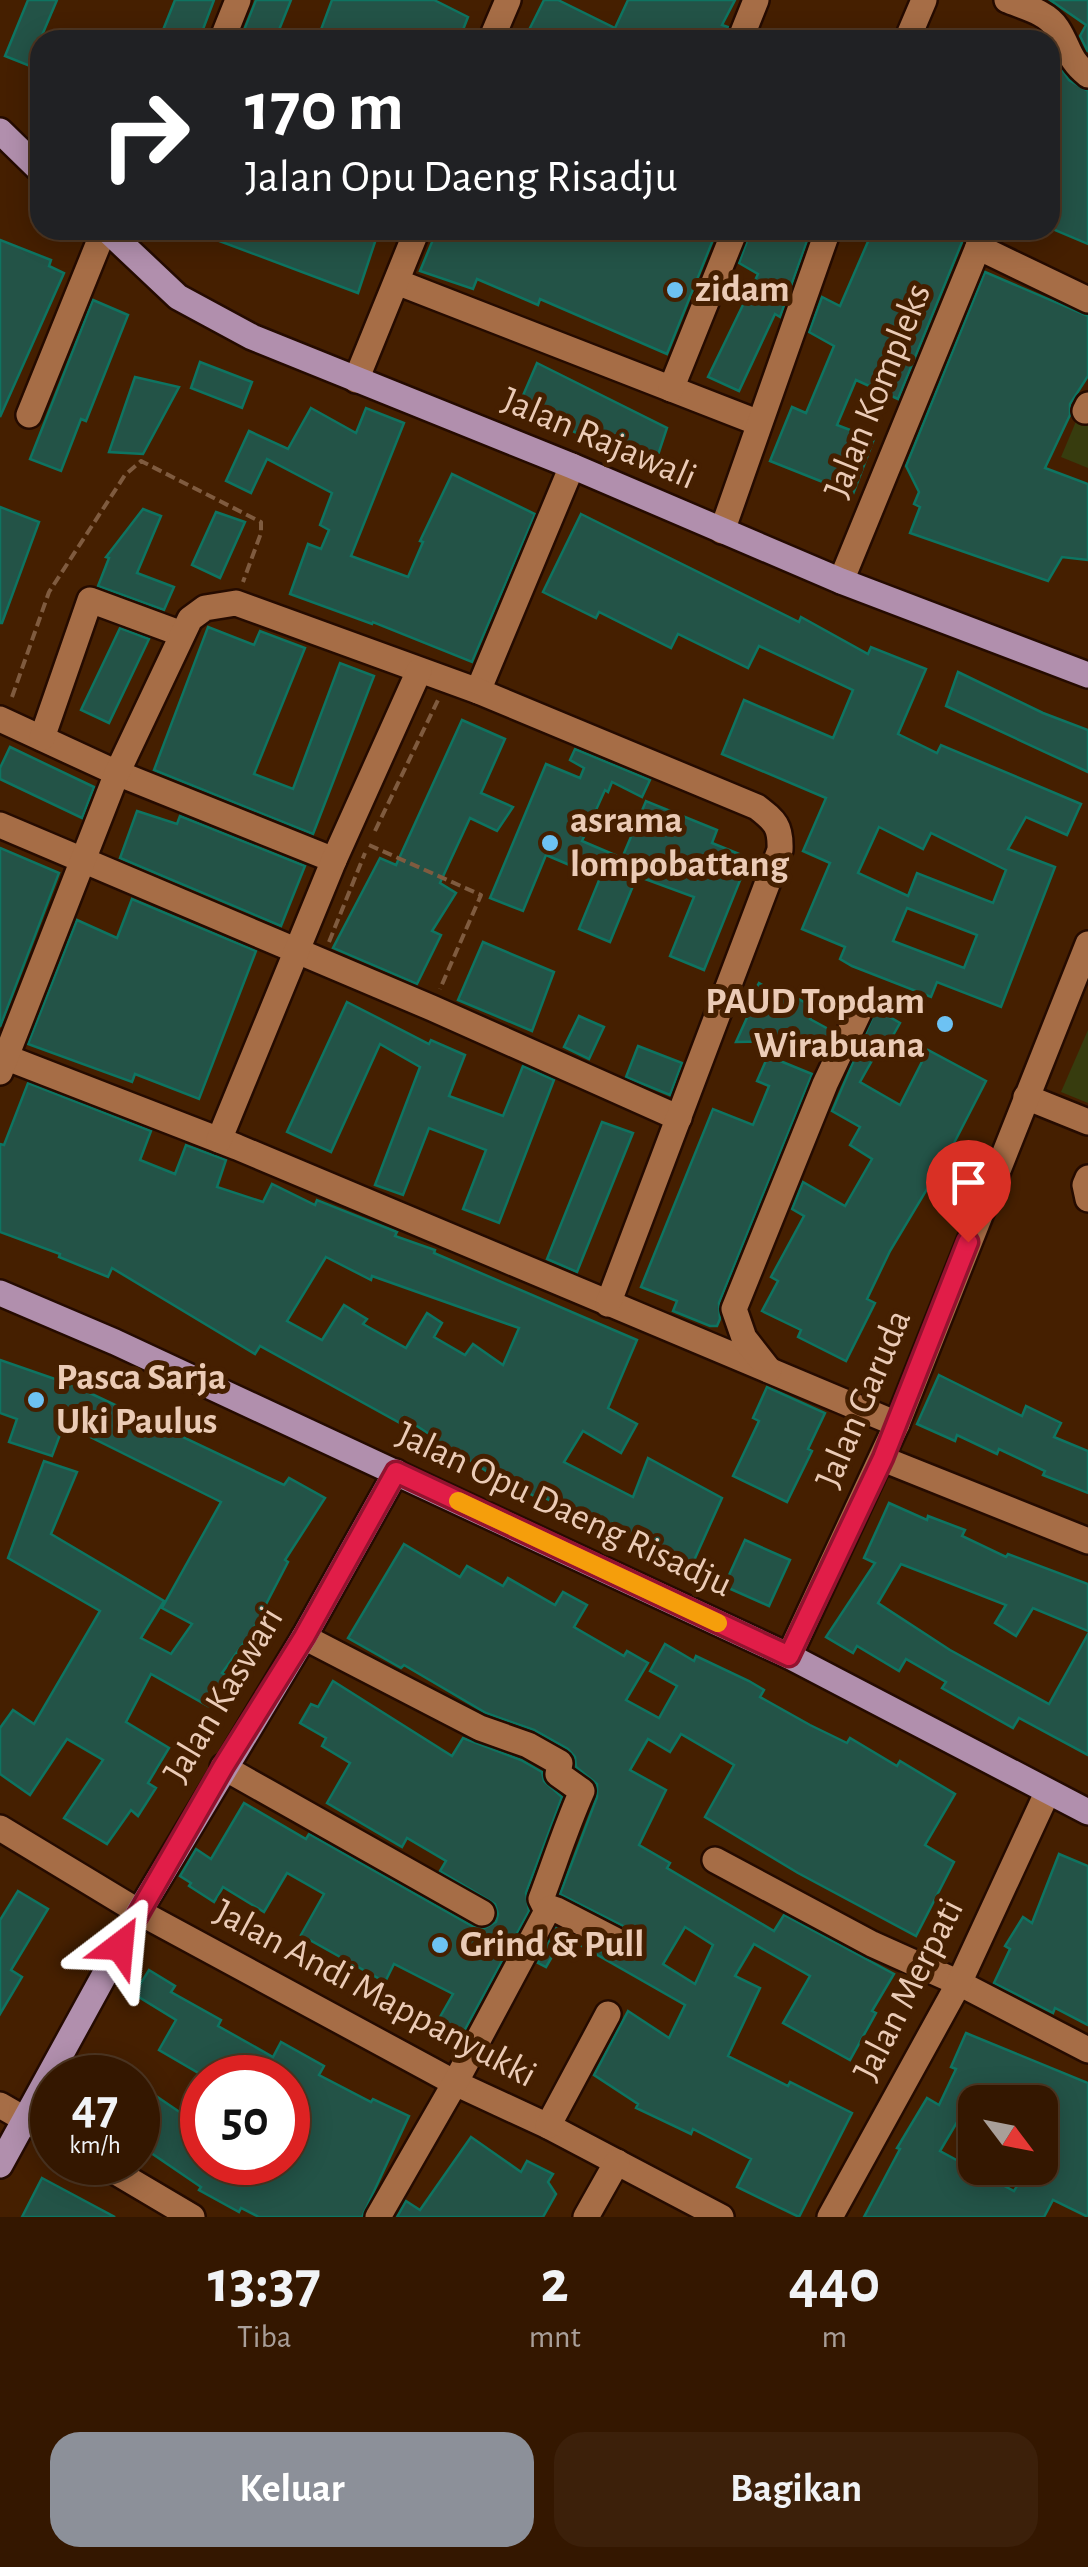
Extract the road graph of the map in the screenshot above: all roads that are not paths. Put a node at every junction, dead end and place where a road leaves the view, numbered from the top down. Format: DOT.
graph roads {
  1 [pos="238,0"];
  2 [pos="508,0"];
  3 [pos="756,0"];
  4 [pos="924,0"];
  5 [pos="1008,0"];
  6 [pos="226,30"];
  7 [pos="496,30"];
  8 [pos="744,30"];
  9 [pos="911,30"];
  10 [pos="1058,30"];
  11 [pos="1060,35"];
  12 [pos="1088,75"];
  13 [pos="0,132"];
  14 [pos="30,154"];
  15 [pos="101,240"];
  16 [pos="115,240"];
  17 [pos="414,240"];
  18 [pos="730,240"];
  19 [pos="824,240"];
  20 [pos="980,240"];
  21 [pos="984,240"];
  22 [pos="397,282"];
  23 [pos="1088,300"];
  24 [pos="356,380"];
  25 [pos="671,389"];
  26 [pos="29,415"];
  27 [pos="759,423"];
  28 [pos="572,466"];
  29 [pos="722,531"];
  30 [pos="841,581"];
  31 [pos="182,634"];
  32 [pos="420,672"];
  33 [pos="1088,675"];
  34 [pos="478,691"];
  35 [pos="1,723"];
  36 [pos="42,738"];
  37 [pos="118,773"];
  38 [pos="0,825"];
  39 [pos="334,860"];
  40 [pos="81,861"];
  41 [pos="1088,944"];
  42 [pos="297,950"];
  43 [pos="860,1010"];
  44 [pos="3,1064"];
  45 [pos="1026,1097"];
  46 [pos="679,1118"];
  47 [pos="1088,1122"];
  48 [pos="220,1140"];
  49 [pos="1088,1178"];
  50 [pos="1088,1199"];
  51 [pos="2,1301"];
  52 [pos="608,1304"];
  53 [pos="770,1371"];
  54 [pos="898,1424"];
  55 [pos="883,1458"];
  56 [pos="396,1472"];
  57 [pos="1088,1541"];
  58 [pos="304,1637"];
  59 [pos="789,1656"];
  60 [pos="223,1767"];
  61 [pos="1047,1793"];
  62 [pos="1088,1812"];
  63 [pos="0,1828"];
  64 [pos="715,1860"];
  65 [pos="547,1911"];
  66 [pos="139,1912"];
  67 [pos="482,1913"];
  68 [pos="623,1944"];
  69 [pos="959,1983"];
  70 [pos="608,2014"];
  71 [pos="1088,2050"];
  72 [pos="455,2083"];
  73 [pos="0,2104"];
  74 [pos="26,2120"];
  75 [pos="30,2122"];
  76 [pos="548,2126"];
  77 [pos="616,2162"];
  78 [pos="0,2166"];
  79 [pos="138,2185"];
  80 [pos="192,2217"];
  81 [pos="378,2217"];
  82 [pos="586,2217"];
  83 [pos="721,2217"];
  84 [pos="830,2217"];
  1 -- 6 [label="street"];
  2 -- 7 [label="street"];
  3 -- 8 [label="street"];
  4 -- 9 [label="street"];
  5 -- 10 [label="street"];
  11 -- 12 [label="street"];
  13 -- 14 [label="main road"];
  15 -- 26 [label="street"];
  16 -- 24 [label="main road, Jalan Rajawali"];
  17 -- 22 [label="street"];
  18 -- 25 [label="street"];
  19 -- 27 [label="street"];
  20 -- 30 [label="street, Jalan Kompleks"];
  21 -- 23 [label="street"];
  22 -- 24 [label="street"];
  22 -- 25 [label="street"];
  24 -- 28 [label="main road, Jalan Rajawali"];
  25 -- 27 [label="street"];
  27 -- 29 [label="street"];
  28 -- 29 [label="main road, Jalan Rajawali"];
  28 -- 34 [label="street"];
  29 -- 30 [label="main road, Jalan Rajawali"];
  30 -- 33 [label="main road, Jalan Rajawali"];
  31 -- 32 [label="street"];
  31 -- 36 [label="street"];
  31 -- 37 [label="street"];
  32 -- 34 [label="street"];
  32 -- 39 [label="street"];
  34 -- 46 [label="street"];
  35 -- 36 [label="street"];
  36 -- 37 [label="street"];
  37 -- 39 [label="street"];
  37 -- 40 [label="street"];
  38 -- 40 [label="street"];
  39 -- 42 [label="street"];
  40 -- 42 [label="street"];
  40 -- 44 [label="street"];
  41 -- 45 [label="street, Jalan Garuda"];
  42 -- 46 [label="street"];
  42 -- 48 [label="street"];
  43 -- 53 [label="street"];
  44 -- 48 [label="street"];
  45 -- 47 [label="street"];
  45 -- 54 [label="street, Jalan Garuda"];
  46 -- 52 [label="street"];
  48 -- 52 [label="street"];
  49 -- 50 [label="street"];
  51 -- 56 [label="main road, Jalan Opu Daeng Risadju"];
  52 -- 53 [label="street"];
  53 -- 54 [label="street"];
  54 -- 55 [label="street, Jalan Garuda"];
  55 -- 57 [label="street"];
  55 -- 59 [label="street, Jalan Garuda"];
  56 -- 58 [label="main road, Jalan Kaswari"];
  56 -- 59 [label="main road, Jalan Opu Daeng Risadju"];
  58 -- 60 [label="main road, Jalan Kaswari"];
  58 -- 65 [label="street"];
  59 -- 61 [label="main road, Jalan Opu Daeng Risadju"];
  60 -- 66 [label="main road, Jalan Kaswari"];
  60 -- 67 [label="street"];
  61 -- 62 [label="main road, Jalan Opu Daeng Risadju"];
  61 -- 69 [label="street, Jalan Merpati"];
  63 -- 66 [label="street, Jalan Andi Mappanyukki"];
  64 -- 69 [label="street"];
  65 -- 68 [label="street"];
  65 -- 72 [label="street"];
  66 -- 72 [label="street, Jalan Andi Mappanyukki"];
  66 -- 74 [label="main road, Jalan Kaswari"];
  69 -- 71 [label="street"];
  69 -- 84 [label="street, Jalan Merpati"];
  70 -- 76 [label="street"];
  72 -- 76 [label="street, Jalan Andi Mappanyukki"];
  72 -- 81 [label="street"];
  73 -- 74 [label="street"];
  74 -- 75 [label="street"];
  74 -- 78 [label="main road, Jalan Kaswari"];
  76 -- 77 [label="street, Jalan Andi Mappanyukki"];
  77 -- 82 [label="street"];
  77 -- 83 [label="street, Jalan Andi Mappanyukki"];
  79 -- 80 [label="street"];
}
